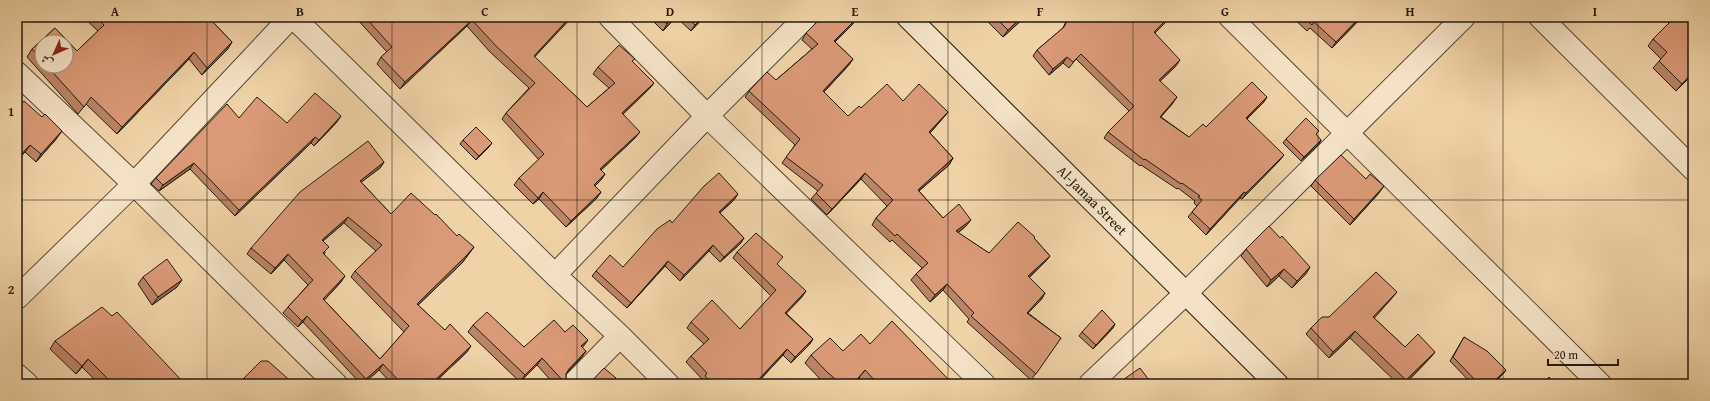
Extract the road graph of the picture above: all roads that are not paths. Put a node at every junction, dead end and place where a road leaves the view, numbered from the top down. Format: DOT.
graph roads {
  1 [pos="292,17"];
  2 [pos="610,17"];
  3 [pos="806,17"];
  4 [pos="908,17"];
  5 [pos="1230,17"];
  6 [pos="1464,17"];
  7 [pos="1540,17"];
  8 [pos="17,73"];
  9 [pos="707,116"];
  10 [pos="1348,133"];
  11 [pos="1693,169"];
  12 [pos="134,184"];
  13 [pos="555,275"];
  14 [pos="1186,293"];
  15 [pos="17,298"];
  16 [pos="620,336"];
  17 [pos="17,375"];
  18 [pos="27,384"];
  19 [pos="336,384"];
  20 [pos="573,384"];
  21 [pos="668,384"];
  22 [pos="984,384"];
  23 [pos="1090,384"];
  24 [pos="1277,384"];
  25 [pos="1600,384"];
  1 -- 12 [label="street"];
  1 -- 13 [label="street"];
  2 -- 9 [label="street"];
  3 -- 9 [label="street"];
  4 -- 14 [label="street, Al-Jamaa Street"];
  5 -- 10 [label="street"];
  6 -- 10 [label="street"];
  7 -- 11 [label="street"];
  8 -- 12 [label="street"];
  9 -- 13 [label="street"];
  9 -- 22 [label="street"];
  10 -- 14 [label="street"];
  10 -- 25 [label="street"];
  12 -- 15 [label="street"];
  12 -- 19 [label="street"];
  13 -- 16 [label="street"];
  14 -- 23 [label="street"];
  14 -- 24 [label="street, Al-Jamaa Street"];
  16 -- 20 [label="street"];
  16 -- 21 [label="street"];
  17 -- 18 [label="street"];
}
